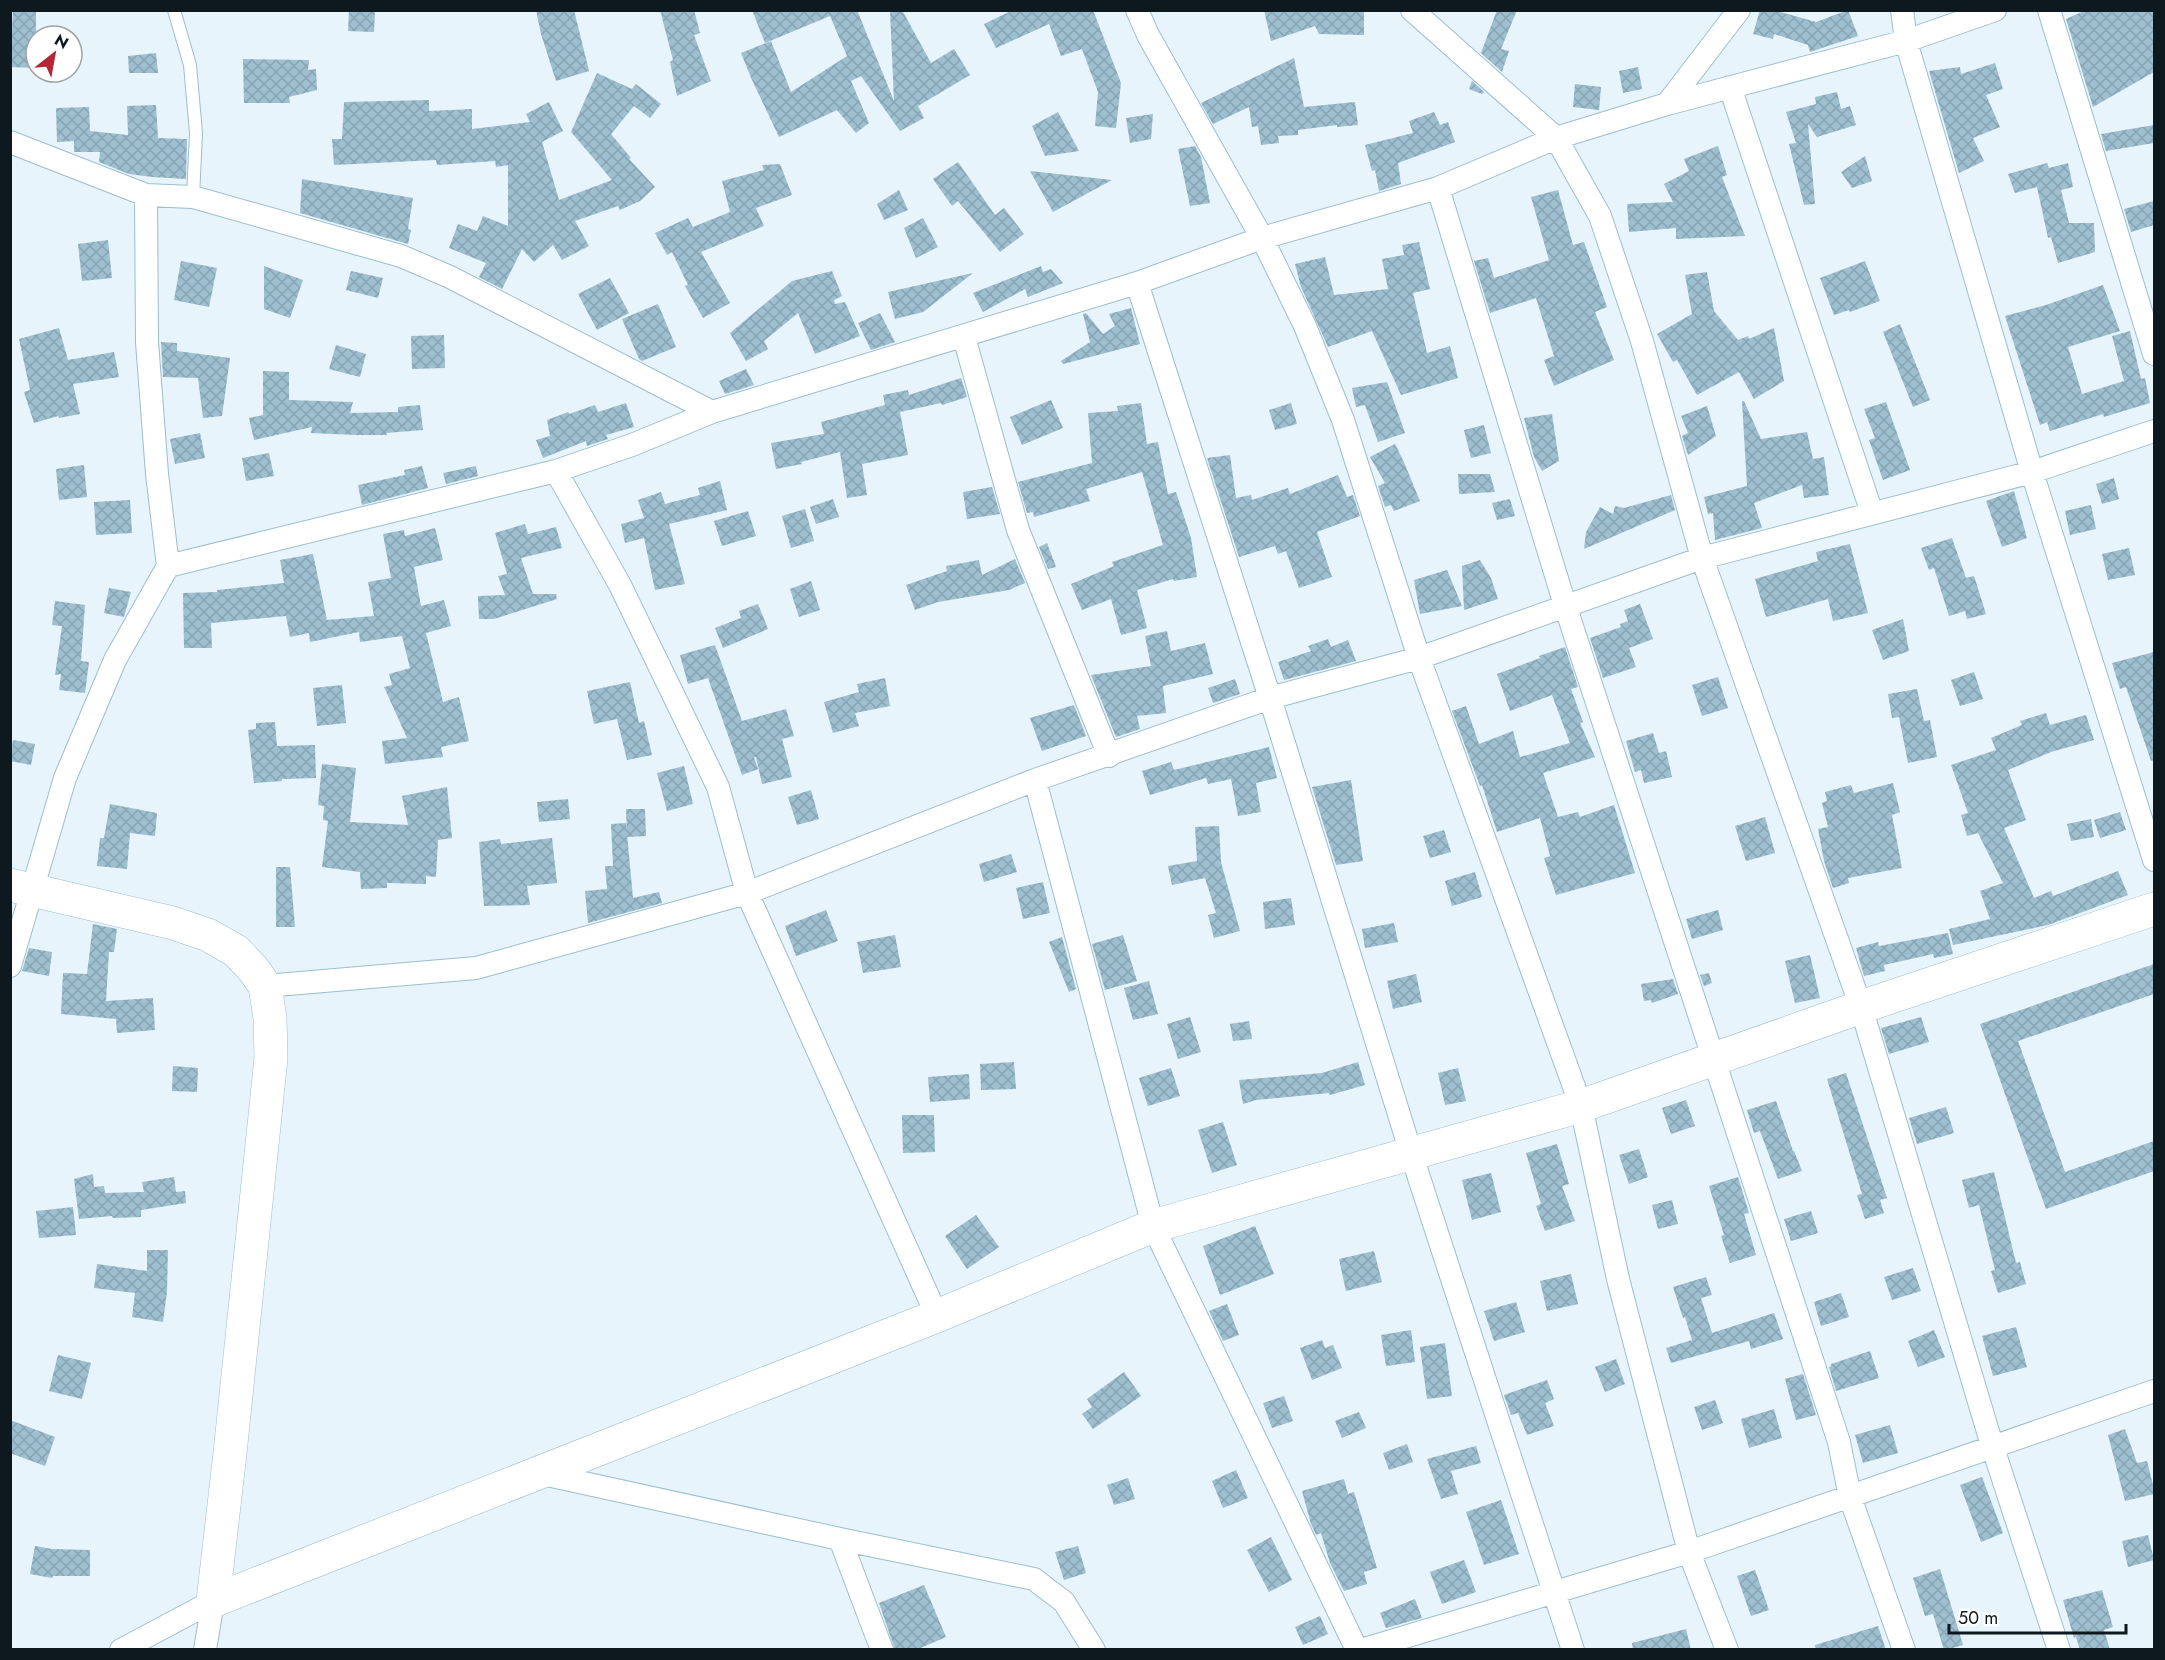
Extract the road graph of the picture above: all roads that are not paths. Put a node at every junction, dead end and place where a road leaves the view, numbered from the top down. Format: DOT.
graph roads {
  1 [pos="174,10"];
  2 [pos="1137,10"];
  3 [pos="1412,10"];
  4 [pos="1739,10"];
  5 [pos="1902,10"];
  6 [pos="1995,10"];
  7 [pos="2049,10"];
  8 [pos="1906,41"];
  9 [pos="1730,87"];
  10 [pos="1667,104"];
  11 [pos="1556,138"];
  12 [pos="10,142"];
  13 [pos="1438,188"];
  14 [pos="146,195"];
  15 [pos="193,197"];
  16 [pos="1262,237"];
  17 [pos="1137,283"];
  18 [pos="964,337"];
  19 [pos="2154,354"];
  20 [pos="712,412"];
  21 [pos="2154,431"];
  22 [pos="556,471"];
  23 [pos="2032,472"];
  24 [pos="1872,513"];
  25 [pos="1702,558"];
  26 [pos="168,566"];
  27 [pos="1565,605"];
  28 [pos="1419,658"];
  29 [pos="1270,698"];
  30 [pos="1109,756"];
  31 [pos="1035,780"];
  32 [pos="2154,860"];
  33 [pos="22,887"];
  34 [pos="747,893"];
  35 [pos="2154,909"];
  36 [pos="10,966"];
  37 [pos="265,986"];
  38 [pos="1861,1007"];
  39 [pos="1715,1058"];
  40 [pos="1581,1106"];
  41 [pos="1411,1153"];
  42 [pos="1153,1226"];
  43 [pos="937,1316"];
  44 [pos="2154,1391"];
  45 [pos="1992,1445"];
  46 [pos="538,1473"];
  47 [pos="1850,1497"];
  48 [pos="840,1539"];
  49 [pos="1689,1552"];
  50 [pos="1555,1592"];
  51 [pos="213,1601"];
  52 [pos="122,1650"];
  53 [pos="205,1650"];
  54 [pos="882,1650"];
  55 [pos="1094,1650"];
  56 [pos="1359,1650"];
  57 [pos="1574,1650"];
  58 [pos="1726,1650"];
  59 [pos="1904,1650"];
  60 [pos="2059,1650"];
  1 -- 15 [label="lane"];
  2 -- 16 [label="street"];
  3 -- 11 [label="street"];
  4 -- 10 [label="street"];
  5 -- 8 [label="street"];
  6 -- 8 [label="street"];
  7 -- 19 [label="street"];
  8 -- 9 [label="street"];
  8 -- 23 [label="street"];
  9 -- 10 [label="street"];
  9 -- 24 [label="street"];
  10 -- 11 [label="street"];
  11 -- 13 [label="street"];
  11 -- 25 [label="street"];
  12 -- 14 [label="street"];
  13 -- 16 [label="street"];
  13 -- 27 [label="street"];
  14 -- 15 [label="street"];
  14 -- 26 [label="street"];
  15 -- 20 [label="street"];
  16 -- 17 [label="street"];
  16 -- 28 [label="street"];
  17 -- 18 [label="street"];
  17 -- 29 [label="street"];
  18 -- 20 [label="street"];
  18 -- 30 [label="street"];
  20 -- 22 [label="street"];
  21 -- 23 [label="street"];
  22 -- 26 [label="street"];
  22 -- 34 [label="street"];
  23 -- 24 [label="street"];
  23 -- 32 [label="street"];
  24 -- 25 [label="street"];
  25 -- 27 [label="street"];
  25 -- 38 [label="street"];
  26 -- 33 [label="street"];
  27 -- 28 [label="street"];
  27 -- 39 [label="street"];
  28 -- 29 [label="street"];
  28 -- 40 [label="street"];
  29 -- 30 [label="street"];
  29 -- 41 [label="street"];
  30 -- 31 [label="street"];
  31 -- 34 [label="street"];
  31 -- 42 [label="street"];
  33 -- 36 [label="street"];
  33 -- 37 [label="street"];
  34 -- 37 [label="street"];
  34 -- 43 [label="street"];
  35 -- 38 [label="street"];
  37 -- 51 [label="street"];
  38 -- 39 [label="street"];
  38 -- 45 [label="street"];
  39 -- 40 [label="street"];
  39 -- 47 [label="street"];
  40 -- 41 [label="street"];
  40 -- 49 [label="street"];
  41 -- 42 [label="street"];
  41 -- 50 [label="street"];
  42 -- 43 [label="street"];
  42 -- 56 [label="street"];
  43 -- 46 [label="street"];
  44 -- 45 [label="street"];
  45 -- 47 [label="street"];
  45 -- 60 [label="street"];
  46 -- 48 [label="street"];
  46 -- 51 [label="street"];
  47 -- 49 [label="street"];
  47 -- 59 [label="street"];
  48 -- 54 [label="street"];
  48 -- 55 [label="street"];
  49 -- 50 [label="street"];
  49 -- 58 [label="street"];
  50 -- 56 [label="street"];
  50 -- 57 [label="street"];
  51 -- 52 [label="street"];
  51 -- 53 [label="street"];
}
